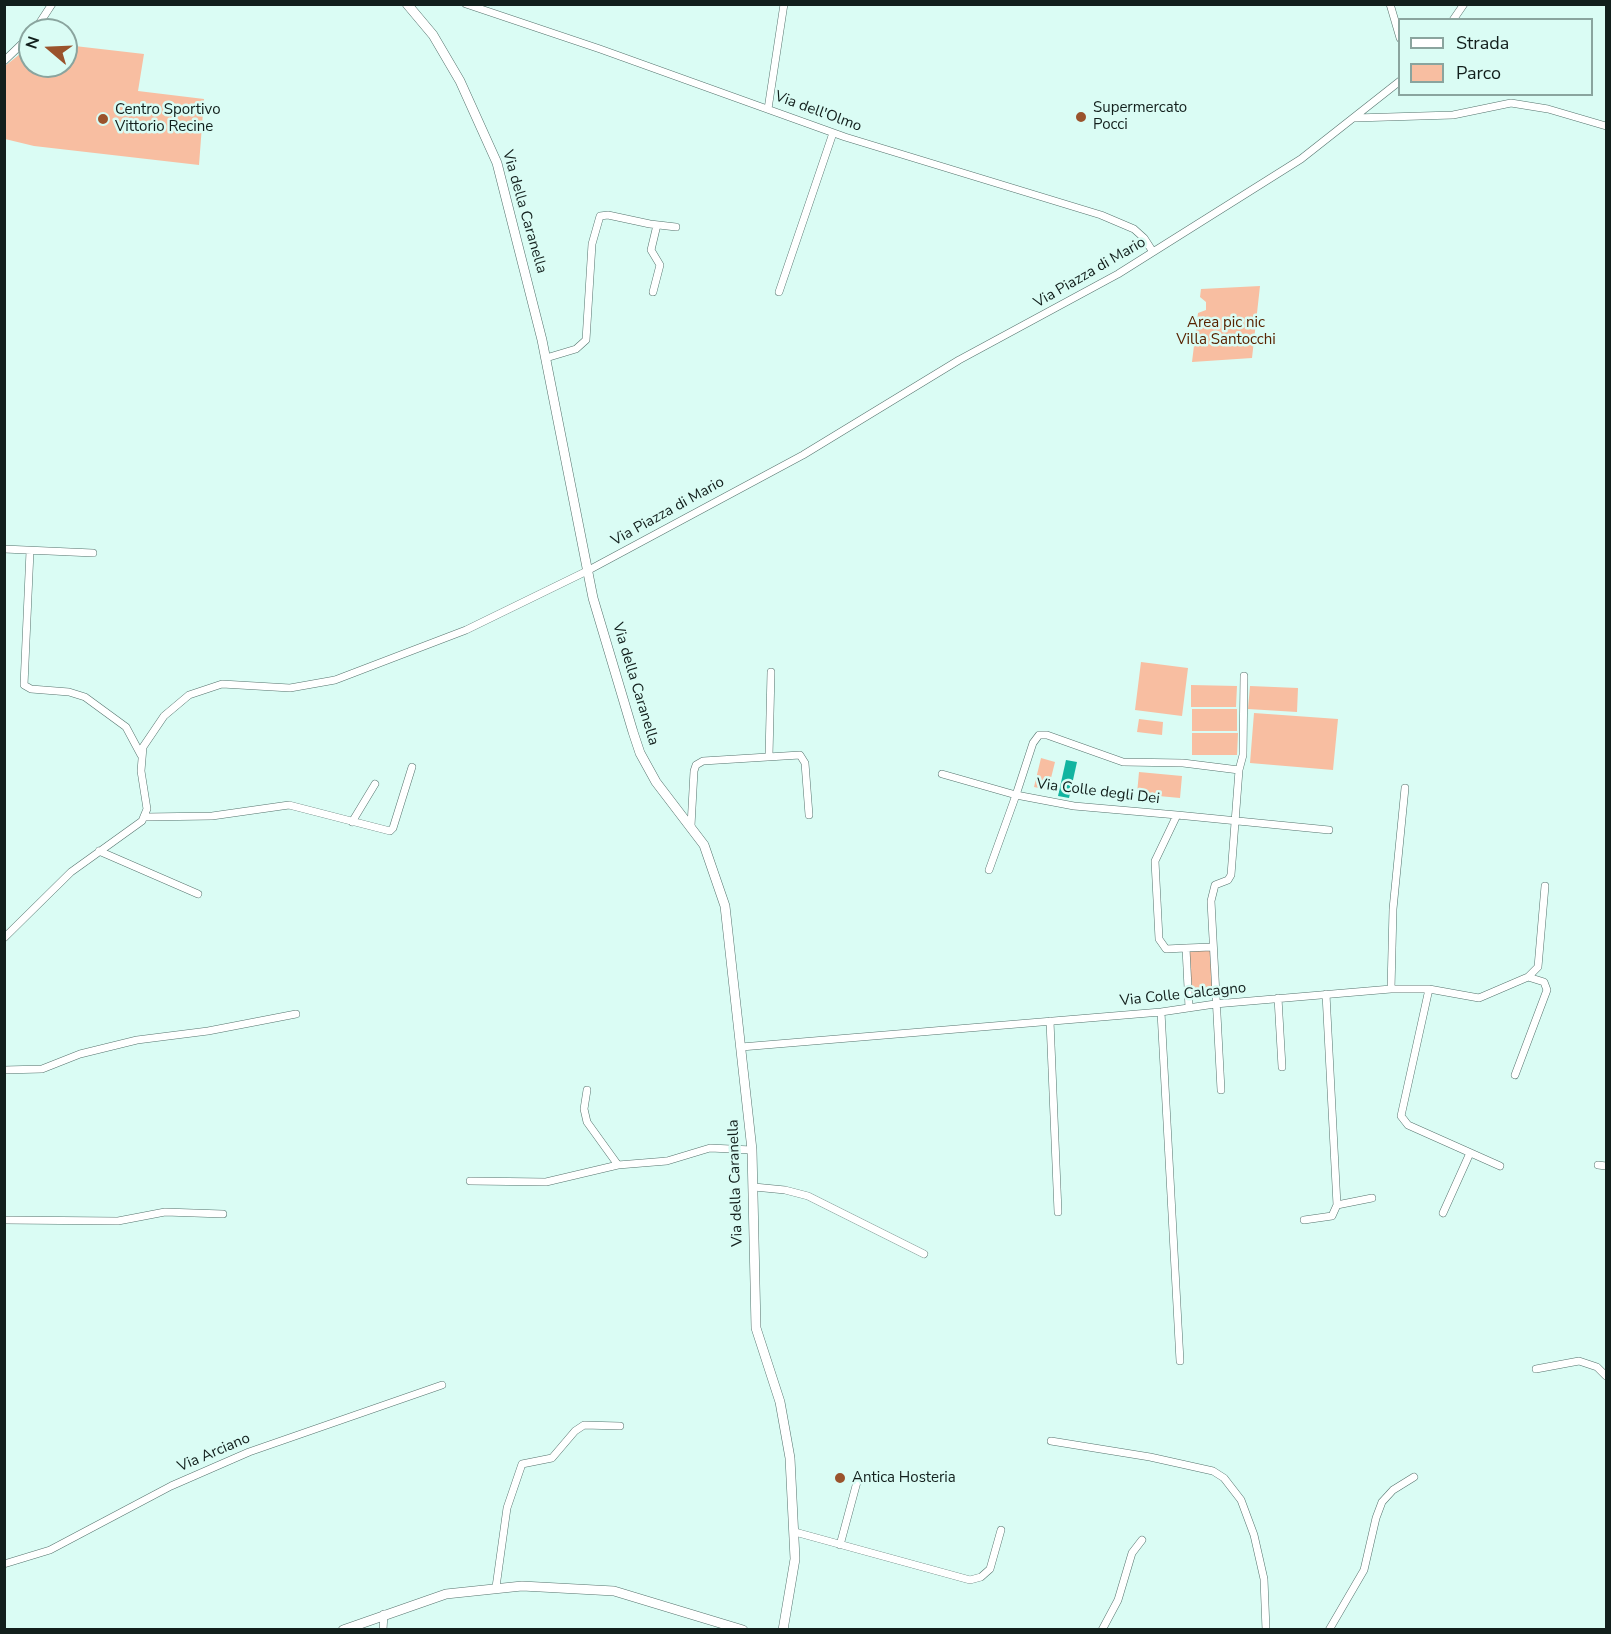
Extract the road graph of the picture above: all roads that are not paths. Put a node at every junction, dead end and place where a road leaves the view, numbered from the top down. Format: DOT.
graph roads {
  1 [pos="52,4"];
  2 [pos="407,4"];
  3 [pos="466,4"];
  4 [pos="784,4"];
  5 [pos="1390,4"];
  6 [pos="1464,4"];
  7 [pos="43,18"];
  8 [pos="1454,18"];
  9 [pos="1398,31"];
  10 [pos="18,48"];
  11 [pos="4,61"];
  12 [pos="1398,83"];
  13 [pos="768,109"];
  14 [pos="1354,117"];
  15 [pos="1606,126"];
  16 [pos="834,133"];
  17 [pos="657,225"];
  18 [pos="676,227"];
  19 [pos="1153,252"];
  20 [pos="653,292"];
  21 [pos="779,292"];
  22 [pos="546,358"];
  23 [pos="4,549"];
  24 [pos="30,551"];
  25 [pos="93,554"];
  26 [pos="587,571"];
  27 [pos="771,672"];
  28 [pos="1244,676"];
  29 [pos="141,755"];
  30 [pos="769,756"];
  31 [pos="412,767"];
  32 [pos="1239,770"];
  33 [pos="942,774"];
  34 [pos="375,784"];
  35 [pos="1405,788"];
  36 [pos="1016,795"];
  37 [pos="809,815"];
  38 [pos="1177,815"];
  39 [pos="145,817"];
  40 [pos="1235,820"];
  41 [pos="352,822"];
  42 [pos="691,826"];
  43 [pos="1329,830"];
  44 [pos="99,851"];
  45 [pos="989,870"];
  46 [pos="1545,886"];
  47 [pos="198,894"];
  48 [pos="4,938"];
  49 [pos="1212,947"];
  50 [pos="1186,948"];
  51 [pos="1528,976"];
  52 [pos="1391,989"];
  53 [pos="1429,989"];
  54 [pos="1326,994"];
  55 [pos="1278,998"];
  56 [pos="1215,1004"];
  57 [pos="1190,1008"];
  58 [pos="1161,1012"];
  59 [pos="296,1014"];
  60 [pos="1050,1022"];
  61 [pos="741,1047"];
  62 [pos="1282,1067"];
  63 [pos="4,1070"];
  64 [pos="1515,1075"];
  65 [pos="587,1090"];
  66 [pos="1221,1090"];
  67 [pos="752,1150"];
  68 [pos="1470,1153"];
  69 [pos="618,1165"];
  70 [pos="1598,1165"];
  71 [pos="1500,1166"];
  72 [pos="1606,1166"];
  73 [pos="470,1181"];
  74 [pos="754,1187"];
  75 [pos="1372,1198"];
  76 [pos="1337,1205"];
  77 [pos="1058,1212"];
  78 [pos="1443,1213"];
  79 [pos="223,1214"];
  80 [pos="4,1220"];
  81 [pos="1304,1220"];
  82 [pos="924,1254"];
  83 [pos="1180,1361"];
  84 [pos="1536,1370"];
  85 [pos="1606,1376"];
  86 [pos="442,1385"];
  87 [pos="620,1426"];
  88 [pos="1051,1441"];
  89 [pos="1414,1477"];
  90 [pos="857,1482"];
  91 [pos="1001,1530"];
  92 [pos="795,1533"];
  93 [pos="1142,1540"];
  94 [pos="840,1545"];
  95 [pos="4,1564"];
  96 [pos="496,1587"];
  97 [pos="384,1614"];
  98 [pos="343,1629"];
  99 [pos="383,1629"];
  100 [pos="743,1629"];
  101 [pos="783,1629"];
  102 [pos="1102,1629"];
  103 [pos="1266,1629"];
  104 [pos="1329,1629"];
  1 -- 7 [label="street"];
  2 -- 22 [label="main road, Via della Caranella"];
  3 -- 13 [label="street, Via dell'Olmo"];
  4 -- 13 [label="street"];
  5 -- 9 [label="street"];
  6 -- 8 [label="street"];
  10 -- 11 [label="street"];
  12 -- 14 [label="street, Via Piazza di Mario"];
  13 -- 16 [label="street, Via dell'Olmo"];
  14 -- 15 [label="street"];
  14 -- 19 [label="street, Via Piazza di Mario"];
  16 -- 19 [label="street, Via dell'Olmo"];
  16 -- 21 [label="street"];
  17 -- 18 [label="street"];
  17 -- 20 [label="street"];
  17 -- 22 [label="street"];
  19 -- 26 [label="street, Via Piazza di Mario"];
  22 -- 26 [label="main road, Via della Caranella"];
  23 -- 24 [label="street"];
  24 -- 25 [label="street"];
  24 -- 29 [label="street"];
  26 -- 29 [label="street, Via Piazza di Mario"];
  26 -- 42 [label="main road, Via della Caranella"];
  27 -- 30 [label="street"];
  28 -- 32 [label="street"];
  29 -- 39 [label="street"];
  30 -- 37 [label="street"];
  30 -- 42 [label="street"];
  31 -- 41 [label="street"];
  32 -- 36 [label="street, Via Colle degli Dei"];
  32 -- 40 [label="street"];
  33 -- 36 [label="street, Via Colle degli Dei"];
  34 -- 41 [label="street"];
  35 -- 52 [label="street"];
  36 -- 38 [label="street, Via Colle degli Dei"];
  36 -- 45 [label="street, Via Colle degli Dei"];
  38 -- 40 [label="street, Via Colle degli Dei"];
  38 -- 50 [label="street, Via Colle degli Dei"];
  39 -- 41 [label="street"];
  39 -- 44 [label="street"];
  40 -- 43 [label="street, Via Colle degli Dei"];
  40 -- 49 [label="street"];
  42 -- 61 [label="main road, Via della Caranella"];
  44 -- 47 [label="street"];
  44 -- 48 [label="street"];
  46 -- 51 [label="street"];
  49 -- 50 [label="street, Via Colle degli Dei"];
  49 -- 56 [label="street"];
  50 -- 57 [label="street"];
  51 -- 53 [label="street, Via Colle Calcagno"];
  51 -- 64 [label="street"];
  52 -- 53 [label="street, Via Colle Calcagno"];
  52 -- 54 [label="street, Via Colle Calcagno"];
  53 -- 68 [label="street"];
  54 -- 55 [label="street, Via Colle Calcagno"];
  54 -- 76 [label="street"];
  55 -- 56 [label="street, Via Colle Calcagno"];
  55 -- 62 [label="street"];
  56 -- 57 [label="street, Via Colle Calcagno"];
  56 -- 66 [label="street"];
  57 -- 58 [label="street, Via Colle Calcagno"];
  58 -- 60 [label="street, Via Colle Calcagno"];
  58 -- 83 [label="street"];
  59 -- 63 [label="street"];
  60 -- 61 [label="street, Via Colle Calcagno"];
  60 -- 77 [label="street"];
  61 -- 67 [label="main road, Via della Caranella"];
  65 -- 69 [label="street"];
  67 -- 69 [label="street"];
  67 -- 74 [label="main road, Via della Caranella"];
  68 -- 71 [label="street"];
  68 -- 78 [label="street"];
  69 -- 73 [label="street"];
  70 -- 72 [label="street"];
  74 -- 82 [label="street"];
  74 -- 92 [label="main road, Via della Caranella"];
  75 -- 76 [label="street"];
  76 -- 81 [label="street"];
  79 -- 80 [label="street"];
  84 -- 85 [label="street"];
  86 -- 95 [label="street, Via Arciano"];
  87 -- 96 [label="street"];
  88 -- 103 [label="street"];
  89 -- 104 [label="street"];
  90 -- 94 [label="street"];
  91 -- 94 [label="street"];
  92 -- 94 [label="street"];
  92 -- 101 [label="main road, Via della Caranella"];
  93 -- 102 [label="street"];
  96 -- 97 [label="main road"];
  96 -- 100 [label="main road"];
  97 -- 98 [label="main road"];
  97 -- 99 [label="street"];
}
